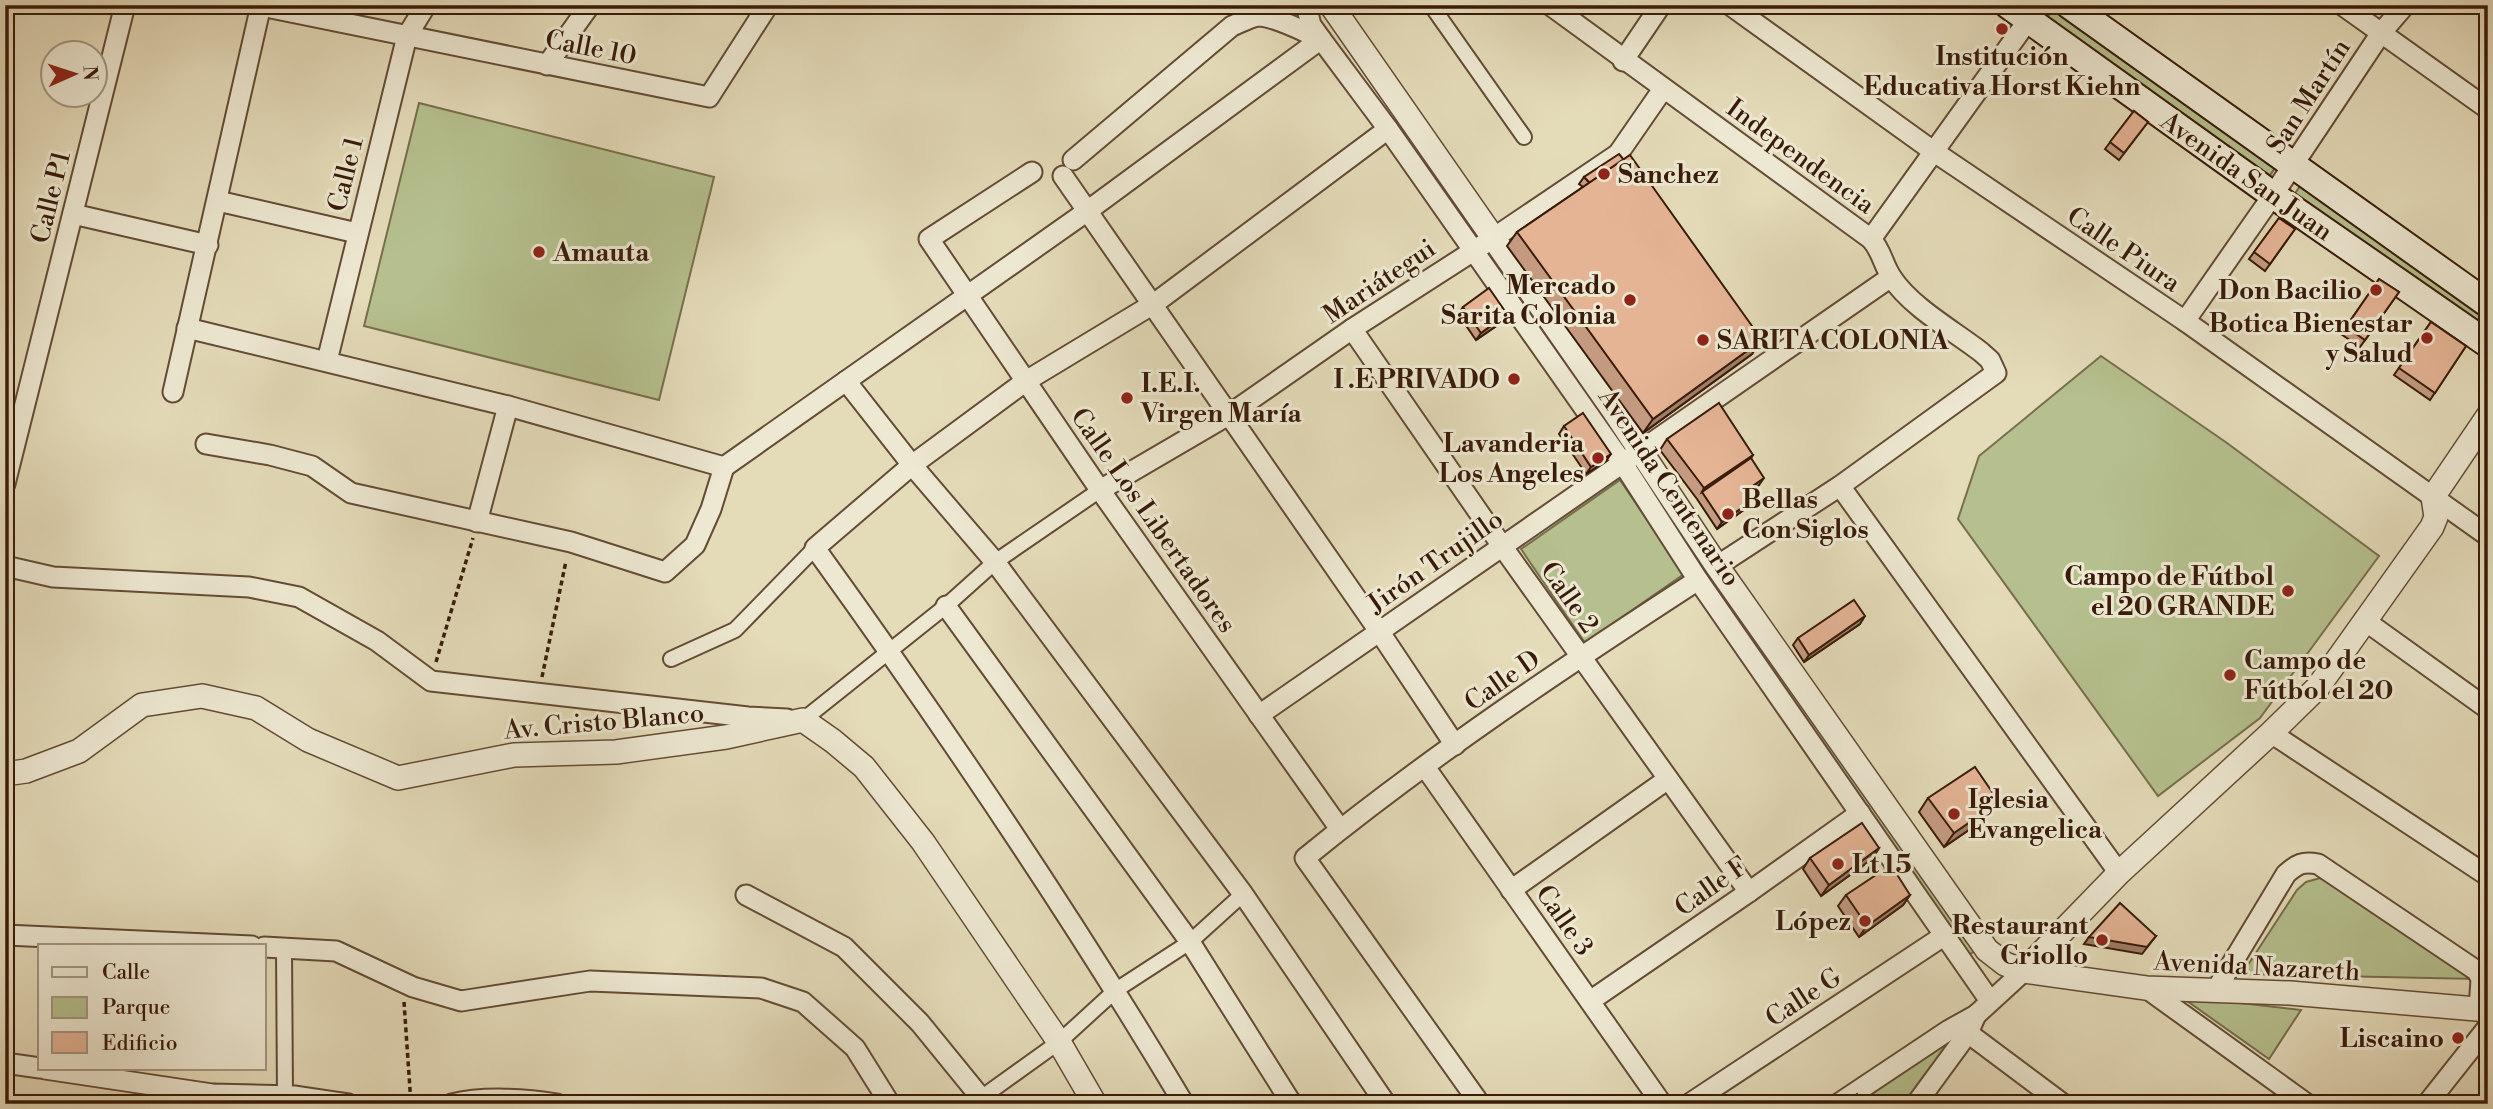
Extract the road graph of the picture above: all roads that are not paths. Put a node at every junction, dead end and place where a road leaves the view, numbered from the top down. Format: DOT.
graph roads {
  1 [pos="125,5"];
  2 [pos="426,5"];
  3 [pos="590,5"];
  4 [pos="768,5"];
  5 [pos="1306,5"];
  6 [pos="1331,5"];
  7 [pos="1431,5"];
  8 [pos="1549,5"];
  9 [pos="1661,5"];
  10 [pos="1730,5"];
  11 [pos="2069,5"];
  12 [pos="2342,5"];
  13 [pos="2405,5"];
  14 [pos="259,6"];
  15 [pos="2025,10"];
  16 [pos="2381,33"];
  17 [pos="407,36"];
  18 [pos="1321,39"];
  19 [pos="1623,61"];
  20 [pos="547,65"];
  21 [pos="1662,89"];
  22 [pos="2488,109"];
  23 [pos="1388,129"];
  24 [pos="1524,137"];
  25 [pos="1933,151"];
  26 [pos="2294,165"];
  27 [pos="1032,172"];
  28 [pos="2273,195"];
  29 [pos="218,201"];
  30 [pos="1086,212"];
  31 [pos="73,214"];
  32 [pos="357,233"];
  33 [pos="1871,239"];
  34 [pos="1483,244"];
  35 [pos="208,245"];
  36 [pos="1891,277"];
  37 [pos="967,295"];
  38 [pos="2488,304"];
  39 [pos="1152,306"];
  40 [pos="2185,321"];
  41 [pos="187,327"];
  42 [pos="1352,329"];
  43 [pos="2488,344"];
  44 [pos="327,361"];
  45 [pos="846,381"];
  46 [pos="1026,381"];
  47 [pos="173,393"];
  48 [pos="508,406"];
  49 [pos="1228,415"];
  50 [pos="2488,416"];
  51 [pos="206,444"];
  52 [pos="1631,456"];
  53 [pos="912,465"];
  54 [pos="724,467"];
  55 [pos="5,484"];
  56 [pos="1840,486"];
  57 [pos="1100,490"];
  58 [pos="2433,497"];
  59 [pos="477,522"];
  60 [pos="2488,536"];
  61 [pos="1502,546"];
  62 [pos="815,548"];
  63 [pos="995,562"];
  64 [pos="5,566"];
  65 [pos="1717,566"];
  66 [pos="1698,580"];
  67 [pos="946,606"];
  68 [pos="2364,620"];
  69 [pos="1379,631"];
  70 [pos="888,650"];
  71 [pos="1581,657"];
  72 [pos="671,659"];
  73 [pos="2488,709"];
  74 [pos="1259,715"];
  75 [pos="803,720"];
  76 [pos="2271,733"];
  77 [pos="1455,745"];
  78 [pos="1425,767"];
  79 [pos="5,774"];
  80 [pos="1668,779"];
  81 [pos="1860,813"];
  82 [pos="1340,829"];
  83 [pos="2119,873"];
  84 [pos="2488,876"];
  85 [pos="1511,890"];
  86 [pos="1749,892"];
  87 [pos="1243,894"];
  88 [pos="746,895"];
  89 [pos="5,935"];
  90 [pos="1945,935"];
  91 [pos="1190,942"];
  92 [pos="143,943"];
  93 [pos="179,944"];
  94 [pos="274,948"];
  95 [pos="2024,971"];
  96 [pos="2146,988"];
  97 [pos="1116,990"];
  98 [pos="2216,990"];
  99 [pos="1590,1001"];
  100 [pos="1990,1001"];
  101 [pos="2485,1016"];
  102 [pos="1972,1024"];
  103 [pos="1059,1042"];
  104 [pos="5,1063"];
  105 [pos="38,1067"];
  106 [pos="65,1070"];
  107 [pos="144,1077"];
  108 [pos="285,1096"];
  109 [pos="476,1102"];
  110 [pos="981,1102"];
  111 [pos="348,1104"];
  112 [pos="452,1104"];
  113 [pos="557,1104"];
  114 [pos="890,1104"];
  115 [pos="1095,1104"];
  116 [pos="1184,1104"];
  117 [pos="1292,1104"];
  118 [pos="1386,1104"];
  119 [pos="1480,1104"];
  120 [pos="1662,1104"];
  121 [pos="1689,1104"];
  122 [pos="1838,1104"];
  123 [pos="1916,1104"];
  124 [pos="2063,1104"];
  125 [pos="2307,1104"];
  126 [pos="2427,1104"];
  1 -- 31 [label="street, Calle P1"];
  2 -- 17 [label="street, Calle 1"];
  3 -- 20 [label="street"];
  4 -- 20 [label="street, Calle 10"];
  5 -- 18 [label="street, Avenida Centenario"];
  6 -- 34 [label="street, Avenida Centenario"];
  7 -- 24 [label="street"];
  8 -- 19 [label="street, Independencia"];
  9 -- 19 [label="street"];
  10 -- 25 [label="street, Calle Piura"];
  11 -- 26 [label="main road, Avenida San Juan"];
  12 -- 16 [label="street"];
  13 -- 16 [label="street, San Martín"];
  14 -- 17 [label="street, Calle 10"];
  14 -- 29 [label="street"];
  15 -- 25 [label="street"];
  15 -- 28 [label="main road, Avenida San Juan"];
  16 -- 22 [label="street"];
  16 -- 26 [label="street, San Martín"];
  17 -- 20 [label="street, Calle 10"];
  17 -- 32 [label="street, Calle 1"];
  18 -- 23 [label="street, Avenida Centenario"];
  18 -- 30 [label="street"];
  18 -- 30 [label="street"];
  19 -- 21 [label="street, Independencia"];
  21 -- 33 [label="street, Independencia"];
  21 -- 34 [label="street, Mariátegui"];
  23 -- 34 [label="street, Avenida Centenario"];
  23 -- 39 [label="street"];
  25 -- 33 [label="street"];
  25 -- 40 [label="street, Calle Piura"];
  26 -- 28 [label="street, San Martín"];
  26 -- 38 [label="main road, Avenida San Juan"];
  27 -- 37 [label="street, Calle Los Libertadores"];
  28 -- 40 [label="street, San Martín"];
  28 -- 43 [label="main road, Avenida San Juan"];
  29 -- 32 [label="street"];
  29 -- 35 [label="street"];
  30 -- 37 [label="street"];
  30 -- 39 [label="street"];
  31 -- 35 [label="street"];
  31 -- 55 [label="street, Calle P1"];
  32 -- 44 [label="street, Calle 1"];
  33 -- 36 [label="street, Independencia"];
  34 -- 42 [label="street, Mariátegui"];
  34 -- 52 [label="street, Avenida Centenario"];
  35 -- 41 [label="street"];
  36 -- 52 [label="street, Jirón Trujillo"];
  36 -- 56 [label="street, Independencia"];
  37 -- 45 [label="street"];
  37 -- 46 [label="street, Calle Los Libertadores"];
  39 -- 46 [label="street"];
  39 -- 49 [label="street"];
  40 -- 58 [label="street, Calle Piura"];
  41 -- 44 [label="street"];
  41 -- 47 [label="street"];
  42 -- 49 [label="street, Mariátegui"];
  42 -- 61 [label="street, Calle 2"];
  44 -- 48 [label="street"];
  45 -- 53 [label="street"];
  45 -- 54 [label="street"];
  46 -- 53 [label="street"];
  46 -- 57 [label="street, Calle Los Libertadores"];
  48 -- 54 [label="street"];
  48 -- 59 [label="street"];
  49 -- 57 [label="street, Mariátegui"];
  49 -- 69 [label="street"];
  50 -- 58 [label="street"];
  51 -- 59 [label="street"];
  52 -- 61 [label="street, Jirón Trujillo"];
  52 -- 65 [label="street, Avenida Centenario"];
  52 -- 66 [label="street, Avenida Centenario"];
  53 -- 62 [label="street"];
  53 -- 63 [label="street"];
  54 -- 59 [label="street"];
  56 -- 65 [label="street"];
  56 -- 83 [label="street"];
  57 -- 63 [label="street"];
  57 -- 74 [label="street, Calle Los Libertadores"];
  58 -- 60 [label="street, Calle Piura"];
  58 -- 68 [label="street"];
  61 -- 69 [label="street, Jirón Trujillo"];
  61 -- 71 [label="street, Calle 2"];
  62 -- 70 [label="street"];
  62 -- 72 [label="street"];
  63 -- 67 [label="street"];
  63 -- 87 [label="street"];
  64 -- 75 [label="street"];
  65 -- 95 [label="street, Avenida Centenario"];
  66 -- 71 [label="street, Calle D"];
  66 -- 81 [label="street, Avenida Centenario"];
  67 -- 70 [label="street"];
  67 -- 91 [label="street"];
  68 -- 73 [label="street"];
  68 -- 76 [label="street"];
  69 -- 74 [label="street, Jirón Trujillo"];
  69 -- 77 [label="street"];
  70 -- 75 [label="street"];
  70 -- 97 [label="street"];
  71 -- 77 [label="street, Calle D"];
  71 -- 80 [label="street, Calle 2"];
  74 -- 82 [label="street, Calle Los Libertadores"];
  75 -- 79 [label="street, Av. Cristo Blanco"];
  75 -- 103 [label="street"];
  76 -- 83 [label="street"];
  76 -- 84 [label="street"];
  77 -- 78 [label="street, Calle D"];
  78 -- 82 [label="street, Calle D"];
  78 -- 85 [label="street, Calle 3"];
  80 -- 85 [label="street"];
  80 -- 86 [label="street, Calle 2"];
  81 -- 86 [label="street, Calle F"];
  81 -- 90 [label="street, Avenida Centenario"];
  82 -- 119 [label="street, Calle D"];
  83 -- 95 [label="street"];
  85 -- 99 [label="street, Calle 3"];
  86 -- 99 [label="street, Calle F"];
  87 -- 91 [label="street"];
  87 -- 118 [label="street"];
  88 -- 110 [label="street"];
  89 -- 92 [label="street"];
  90 -- 100 [label="street, Avenida Centenario"];
  90 -- 121 [label="street, Calle G"];
  91 -- 97 [label="street"];
  91 -- 117 [label="street"];
  92 -- 93 [label="street"];
  94 -- 108 [label="street"];
  94 -- 114 [label="street"];
  95 -- 96 [label="street, Avenida Nazareth"];
  95 -- 100 [label="street"];
  96 -- 98 [label="street, Avenida Nazareth"];
  96 -- 125 [label="street"];
  97 -- 103 [label="street"];
  97 -- 116 [label="street"];
  98 -- 101 [label="street, Avenida Nazareth"];
  98 -- 101 [label="street"];
  99 -- 120 [label="street, Calle 3"];
  100 -- 102 [label="street"];
  101 -- 126 [label="street"];
  102 -- 122 [label="street"];
  102 -- 123 [label="street"];
  102 -- 124 [label="street"];
  103 -- 110 [label="street"];
  103 -- 115 [label="street"];
  104 -- 105 [label="street"];
  106 -- 107 [label="street"];
  107 -- 108 [label="street"];
  108 -- 111 [label="street"];
  109 -- 112 [label="street"];
  109 -- 113 [label="street"];
}
